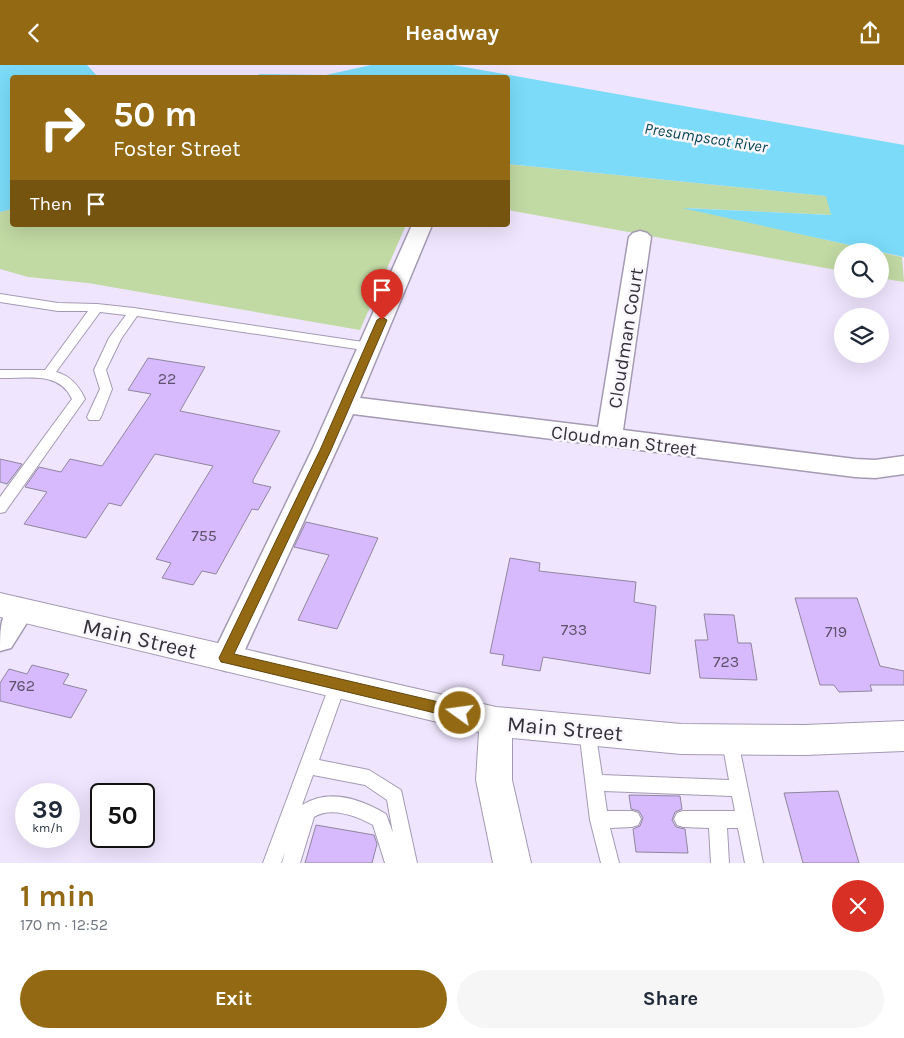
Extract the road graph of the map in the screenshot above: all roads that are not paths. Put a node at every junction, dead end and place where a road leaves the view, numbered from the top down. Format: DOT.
graph roads {
  1 [pos="421,227"];
  2 [pos="640,237"];
  3 [pos="0,298"];
  4 [pos="97,307"];
  5 [pos="134,311"];
  6 [pos="370,347"];
  7 [pos="49,373"];
  8 [pos="0,374"];
  9 [pos="79,399"];
  10 [pos="345,405"];
  11 [pos="94,417"];
  12 [pos="609,438"];
  13 [pos="904,465"];
  14 [pos="0,507"];
  15 [pos="10,607"];
  16 [pos="0,639"];
  17 [pos="226,658"];
  18 [pos="338,684"];
  19 [pos="496,722"];
  20 [pos="587,730"];
  21 [pos="904,737"];
  22 [pos="731,741"];
  23 [pos="308,766"];
  24 [pos="594,783"];
  25 [pos="739,788"];
  26 [pos="632,819"];
  27 [pos="683,819"];
  28 [pos="718,819"];
  29 [pos="600,820"];
  30 [pos="745,820"];
  31 [pos="272,863"];
  32 [pos="291,863"];
  33 [pos="400,863"];
  34 [pos="408,863"];
  35 [pos="512,863"];
  36 [pos="610,863"];
  37 [pos="720,863"];
  38 [pos="754,863"];
  1 -- 6 [label="street"];
  2 -- 12 [label="street, Cloudman Court"];
  3 -- 4 [label="lane"];
  4 -- 5 [label="lane"];
  4 -- 7 [label="lane"];
  5 -- 6 [label="lane"];
  5 -- 11 [label="lane"];
  6 -- 10 [label="street"];
  7 -- 8 [label="lane"];
  7 -- 9 [label="lane"];
  9 -- 14 [label="lane"];
  10 -- 12 [label="street, Cloudman Street"];
  10 -- 17 [label="street"];
  12 -- 13 [label="street, Cloudman Street"];
  15 -- 16 [label="street"];
  15 -- 17 [label="main road, Main Street"];
  17 -- 18 [label="main road, Main Street"];
  18 -- 19 [label="main road, Main Street"];
  18 -- 23 [label="lane"];
  19 -- 20 [label="main road, Main Street"];
  19 -- 35 [label="main road"];
  20 -- 22 [label="main road, Main Street"];
  20 -- 24 [label="lane"];
  21 -- 22 [label="main road, Main Street"];
  22 -- 25 [label="lane"];
  23 -- 31 [label="lane"];
  23 -- 34 [label="lane"];
  24 -- 25 [label="lane"];
  24 -- 29 [label="lane"];
  25 -- 30 [label="lane"];
  26 -- 29 [label="lane"];
  27 -- 28 [label="lane"];
  28 -- 30 [label="lane"];
  28 -- 37 [label="lane"];
  29 -- 36 [label="lane"];
  30 -- 38 [label="lane"];
  32 -- 33 [label="lane"];
}
